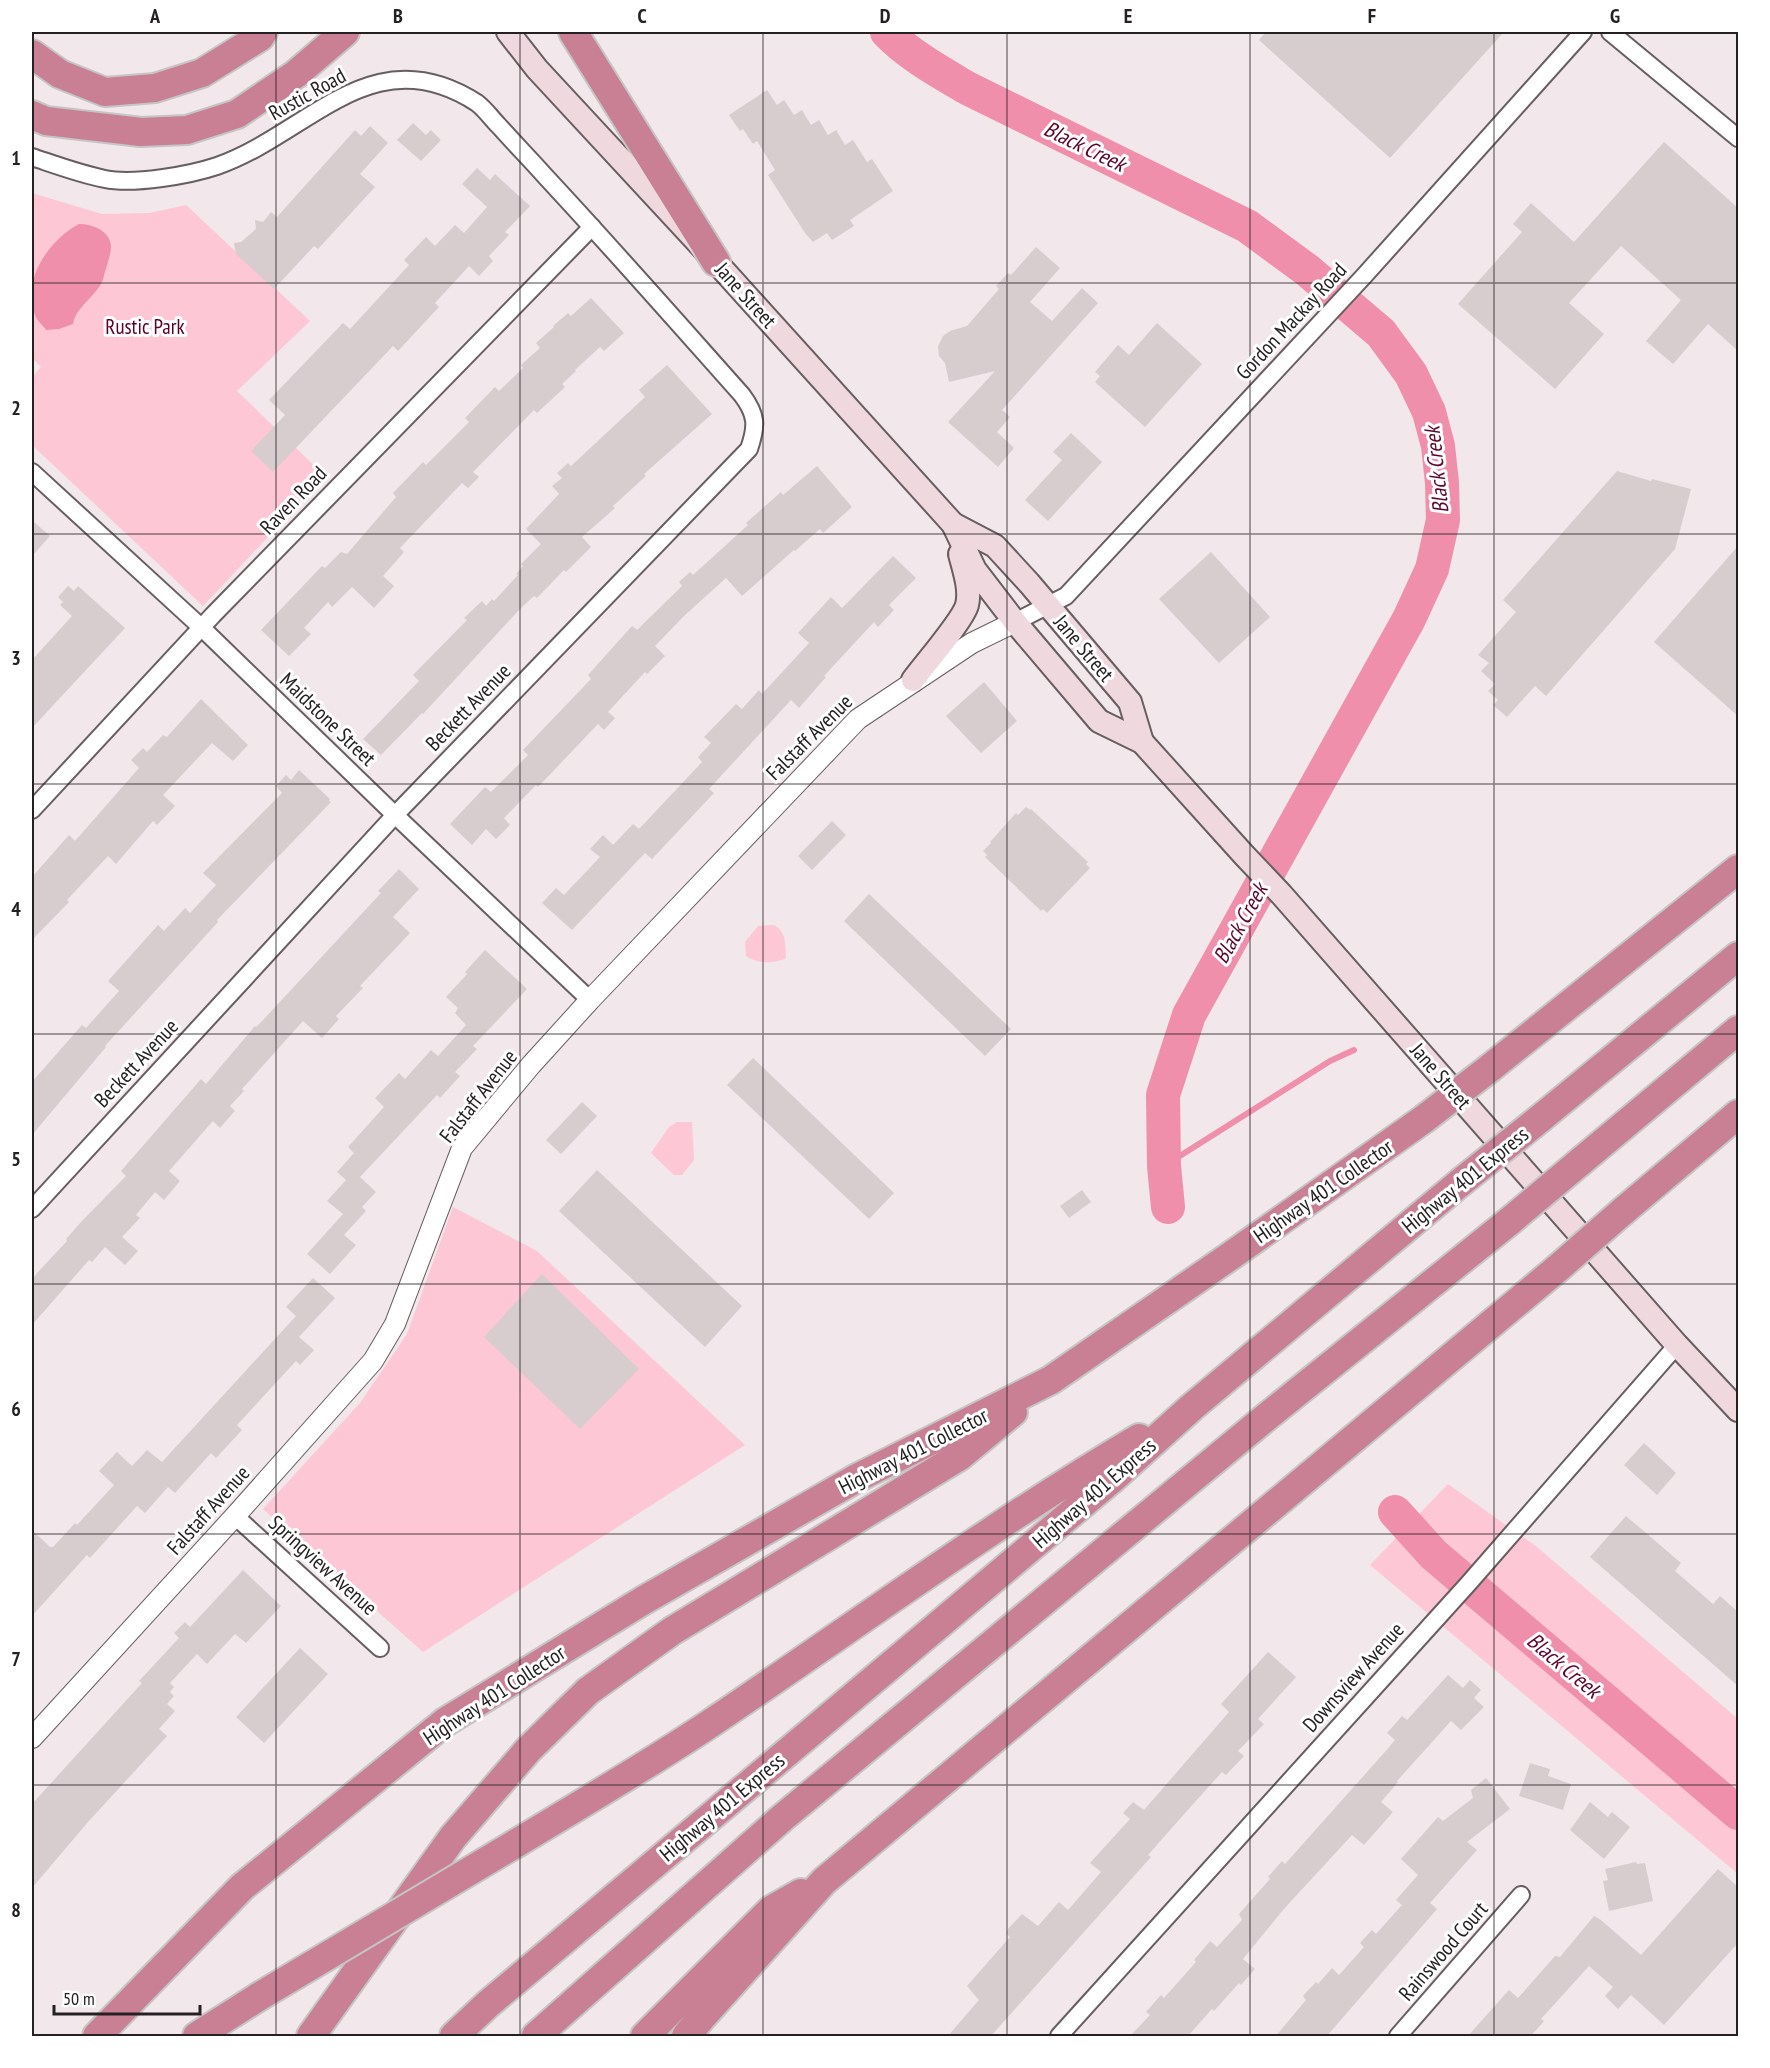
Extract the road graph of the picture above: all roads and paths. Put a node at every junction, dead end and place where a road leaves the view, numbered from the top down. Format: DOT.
graph roads {
  1 [pos="263,32"];
  2 [pos="345,32"];
  3 [pos="493,32"];
  4 [pos="508,32"];
  5 [pos="573,32"];
  6 [pos="1583,32"];
  7 [pos="1610,32"];
  8 [pos="32,54"];
  9 [pos="537,69"];
  10 [pos="32,115"];
  11 [pos="1738,135"];
  12 [pos="32,157"];
  13 [pos="592,227"];
  14 [pos="716,262"];
  15 [pos="32,472"];
  16 [pos="952,524"];
  17 [pos="1048,605"];
  18 [pos="1015,622"];
  19 [pos="202,628"];
  20 [pos="913,680"];
  21 [pos="1142,742"];
  22 [pos="32,810"];
  23 [pos="395,815"];
  24 [pos="1738,870"];
  25 [pos="1738,956"];
  26 [pos="590,1000"];
  27 [pos="1738,1030"];
  28 [pos="1738,1114"];
  29 [pos="32,1209"];
  30 [pos="1677,1345"];
  31 [pos="1051,1380"];
  32 [pos="1192,1407"];
  33 [pos="1738,1410"];
  34 [pos="235,1516"];
  35 [pos="380,1648"];
  36 [pos="32,1738"];
  37 [pos="824,1881"];
  38 [pos="1521,1895"];
  39 [pos="551,2026"];
  40 [pos="97,2037"];
  41 [pos="197,2037"];
  42 [pos="311,2037"];
  43 [pos="454,2037"];
  44 [pos="536,2037"];
  45 [pos="645,2037"];
  46 [pos="686,2037"];
  47 [pos="1059,2037"];
  48 [pos="1398,2037"];
  1 -- 8 [label="highway"];
  2 -- 10 [label="highway"];
  3 -- 9 [label="main road, Jane Street"];
  4 -- 9 [label="main road, Jane Street"];
  5 -- 14 [label="highway"];
  6 -- 17 [label="street, Gordon Mackay Road"];
  7 -- 11 [label="street"];
  9 -- 14 [label="main road, Jane Street"];
  12 -- 13 [label="street, Rustic Road"];
  13 -- 19 [label="street, Raven Road"];
  13 -- 23 [label="street, Beckett Avenue"];
  14 -- 16 [label="main road, Jane Street"];
  15 -- 19 [label="street, Maidstone Street"];
  16 -- 17 [label="main road, Jane Street"];
  16 -- 18 [label="main road, Jane Street"];
  16 -- 20 [label="main road"];
  17 -- 18 [label="street, Gordon Mackay Road"];
  17 -- 21 [label="main road, Jane Street"];
  18 -- 20 [label="street, Falstaff Avenue"];
  18 -- 21 [label="main road, Jane Street"];
  19 -- 22 [label="street, Raven Road"];
  19 -- 23 [label="street, Maidstone Street"];
  20 -- 26 [label="street, Falstaff Avenue"];
  21 -- 30 [label="main road, Jane Street"];
  23 -- 26 [label="street, Maidstone Street"];
  23 -- 29 [label="street, Beckett Avenue"];
  24 -- 31 [label="highway, Highway 401 Collector, bridge"];
  25 -- 32 [label="highway, Highway 401 Express, bridge"];
  26 -- 34 [label="street, Falstaff Avenue"];
  27 -- 39 [label="highway, bridge"];
  28 -- 37 [label="highway, bridge"];
  30 -- 33 [label="main road, Jane Street"];
  30 -- 47 [label="street, Downsview Avenue"];
  31 -- 40 [label="highway, Highway 401 Collector"];
  31 -- 42 [label="highway"];
  32 -- 41 [label="highway, bridge"];
  32 -- 43 [label="highway, Highway 401 Express"];
  34 -- 35 [label="street, Springview Avenue"];
  34 -- 36 [label="street, Falstaff Avenue"];
  37 -- 45 [label="highway"];
  37 -- 46 [label="highway"];
  38 -- 48 [label="street, Rainswood Court"];
  39 -- 44 [label="highway"];
}
